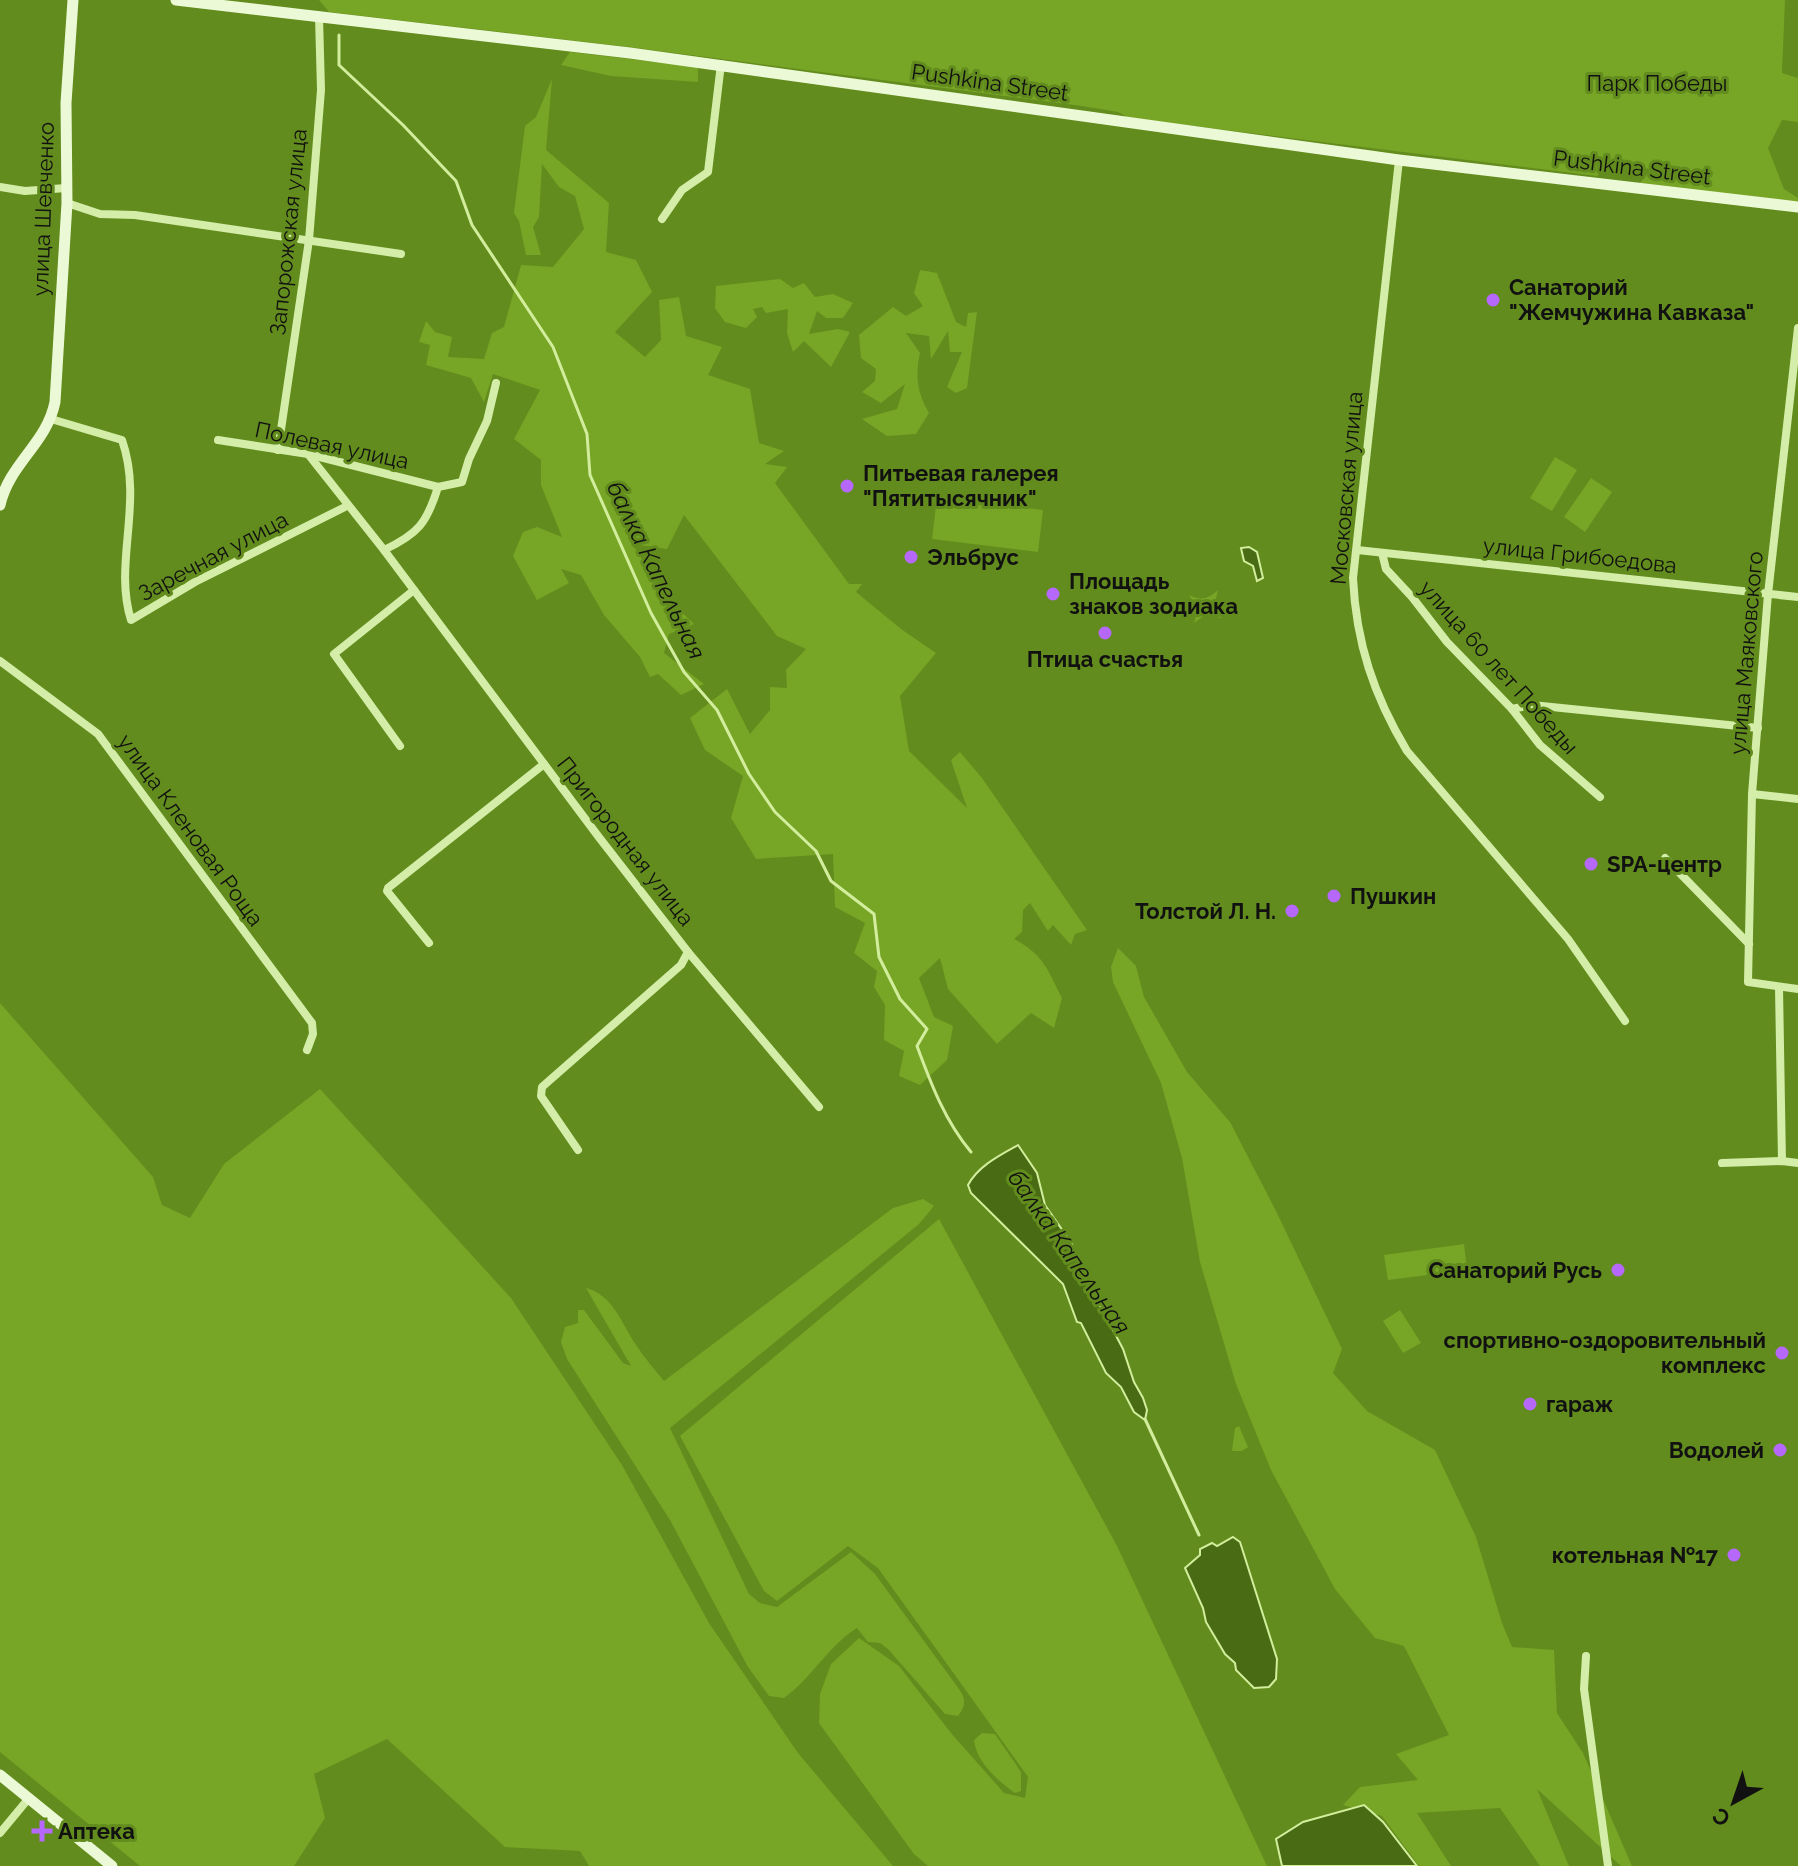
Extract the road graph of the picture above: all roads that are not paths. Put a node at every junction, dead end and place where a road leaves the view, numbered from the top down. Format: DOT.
graph roads {
  1 [pos="73,0"];
  2 [pos="176,0"];
  3 [pos="320,18"];
  4 [pos="721,64"];
  5 [pos="1399,160"];
  6 [pos="0,187"];
  7 [pos="66,188"];
  8 [pos="67,203"];
  9 [pos="1798,207"];
  10 [pos="662,219"];
  11 [pos="309,240"];
  12 [pos="401,254"];
  13 [pos="1798,328"];
  14 [pos="496,383"];
  15 [pos="1794,406"];
  16 [pos="51,419"];
  17 [pos="218,440"];
  18 [pos="278,450"];
  19 [pos="308,454"];
  20 [pos="438,487"];
  21 [pos="0,505"];
  22 [pos="347,506"];
  23 [pos="384,550"];
  24 [pos="1357,550"];
  25 [pos="1382,553"];
  26 [pos="414,590"];
  27 [pos="1768,594"];
  28 [pos="1798,597"];
  29 [pos="0,661"];
  30 [pos="1512,709"];
  31 [pos="1758,728"];
  32 [pos="400,746"];
  33 [pos="544,764"];
  34 [pos="1752,794"];
  35 [pos="1600,797"];
  36 [pos="1798,799"];
  37 [pos="1665,858"];
  38 [pos="429,943"];
  39 [pos="1749,944"];
  40 [pos="688,952"];
  41 [pos="1779,988"];
  42 [pos="1798,989"];
  43 [pos="1625,1021"];
  44 [pos="307,1050"];
  45 [pos="819,1107"];
  46 [pos="578,1150"];
  47 [pos="1782,1161"];
  48 [pos="1722,1163"];
  49 [pos="1798,1163"];
  50 [pos="1586,1656"];
  51 [pos="0,1775"];
  52 [pos="29,1798"];
  53 [pos="0,1833"];
  54 [pos="112,1866"];
  55 [pos="1608,1866"];
  1 -- 7 [label="street, улица Шевченко"];
  2 -- 3 [label="street, Pushkina Street"];
  3 -- 4 [label="street, Pushkina Street"];
  3 -- 11 [label="street, Запорожская улица"];
  4 -- 5 [label="street, Pushkina Street"];
  4 -- 10 [label="street"];
  5 -- 9 [label="street, Pushkina Street"];
  5 -- 24 [label="street, Московская улица"];
  6 -- 7 [label="street"];
  7 -- 8 [label="street, улица Шевченко"];
  8 -- 11 [label="street"];
  8 -- 16 [label="street, улица Шевченко"];
  11 -- 12 [label="street"];
  11 -- 18 [label="street, Запорожская улица"];
  13 -- 15 [label="street, улица Маяковского"];
  14 -- 20 [label="street"];
  15 -- 27 [label="street, улица Маяковского"];
  16 -- 21 [label="street"];
  16 -- 22 [label="street, Заречная улица"];
  17 -- 18 [label="street, Полевая улица"];
  18 -- 19 [label="street, Полевая улица"];
  19 -- 20 [label="street, Полевая улица"];
  19 -- 22 [label="street, Пригородная улица"];
  20 -- 23 [label="street"];
  22 -- 23 [label="street, Пригородная улица"];
  23 -- 26 [label="street, Пригородная улица"];
  24 -- 25 [label="street, улица Грибоедова"];
  24 -- 43 [label="street, Московская улица"];
  25 -- 27 [label="street, улица Грибоедова"];
  25 -- 30 [label="street, улица 60 лет Победы"];
  26 -- 32 [label="street"];
  26 -- 33 [label="street, Пригородная улица"];
  27 -- 28 [label="street, улица Грибоедова"];
  27 -- 31 [label="street, улица Маяковского"];
  29 -- 44 [label="street, улица Кленовая Роща"];
  30 -- 31 [label="street"];
  30 -- 35 [label="street, улица 60 лет Победы"];
  31 -- 34 [label="street, улица Маяковского"];
  33 -- 38 [label="street"];
  33 -- 40 [label="street, Пригородная улица"];
  34 -- 36 [label="street"];
  34 -- 39 [label="street, улица Маяковского"];
  37 -- 39 [label="street"];
  39 -- 41 [label="street, улица Маяковского"];
  40 -- 45 [label="street, Пригородная улица"];
  40 -- 46 [label="street"];
  41 -- 42 [label="street"];
  41 -- 47 [label="street"];
  47 -- 48 [label="street"];
  47 -- 49 [label="street"];
  50 -- 55 [label="street"];
  51 -- 52 [label="street"];
  52 -- 53 [label="street"];
  52 -- 54 [label="street"];
}
